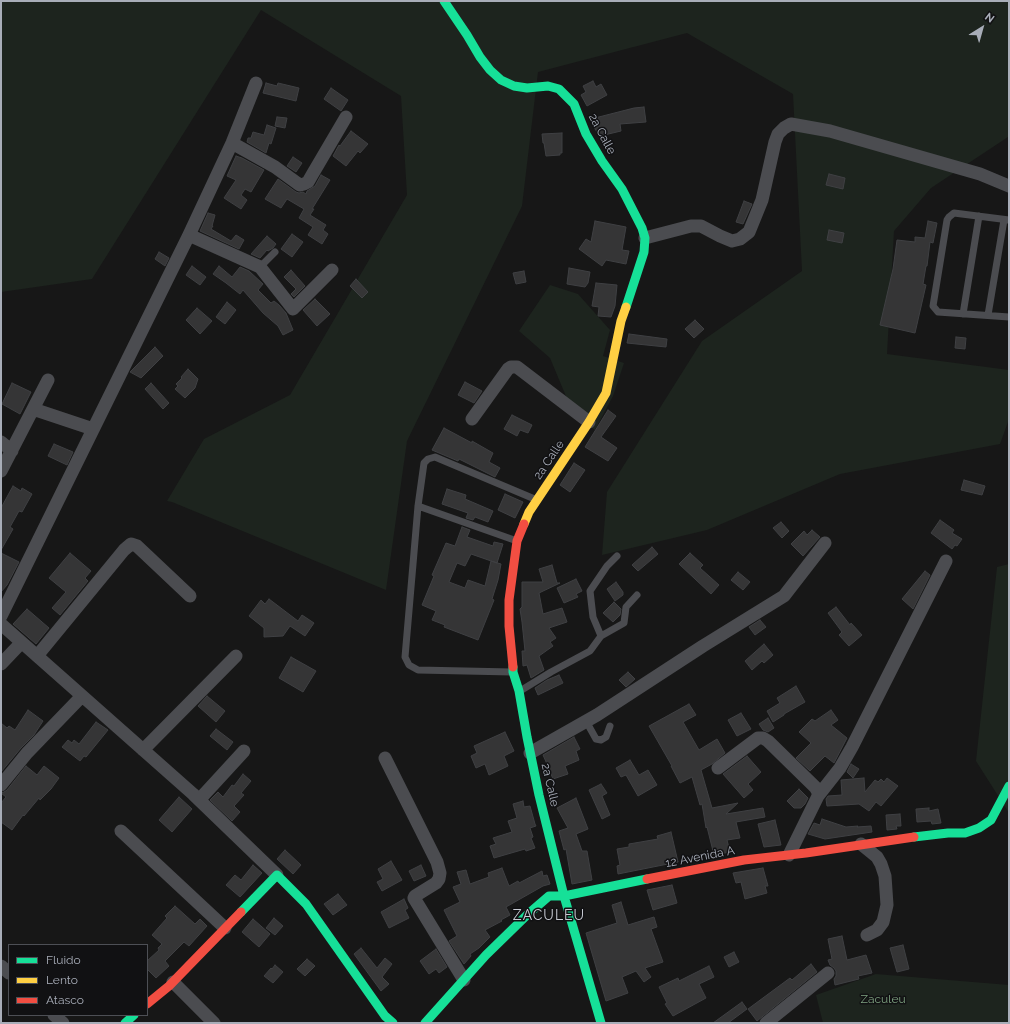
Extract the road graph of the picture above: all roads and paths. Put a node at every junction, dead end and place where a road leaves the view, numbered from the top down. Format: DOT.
graph roads {
  1 [pos="444,1"];
  2 [pos="256,83"];
  3 [pos="346,117"];
  4 [pos="232,142"];
  5 [pos="1009,186"];
  6 [pos="979,216"];
  7 [pos="1006,220"];
  8 [pos="189,235"];
  9 [pos="645,238"];
  10 [pos="275,252"];
  11 [pos="260,267"];
  12 [pos="332,270"];
  13 [pos="963,314"];
  14 [pos="988,315"];
  15 [pos="1009,317"];
  16 [pos="48,380"];
  17 [pos="33,409"];
  18 [pos="472,419"];
  19 [pos="589,422"];
  20 [pos="93,429"];
  21 [pos="1,442"];
  22 [pos="12,451"];
  23 [pos="1,471"];
  24 [pos="537,500"];
  25 [pos="418,506"];
  26 [pos="517,541"];
  27 [pos="826,543"];
  28 [pos="617,556"];
  29 [pos="946,561"];
  30 [pos="637,594"];
  31 [pos="190,596"];
  32 [pos="1,616"];
  33 [pos="1,624"];
  34 [pos="601,636"];
  35 [pos="21,643"];
  36 [pos="37,656"];
  37 [pos="236,656"];
  38 [pos="1,664"];
  39 [pos="513,672"];
  40 [pos="520,691"];
  41 [pos="82,696"];
  42 [pos="586,721"];
  43 [pos="610,726"];
  44 [pos="143,750"];
  45 [pos="244,751"];
  46 [pos="530,753"];
  47 [pos="385,758"];
  48 [pos="718,768"];
  49 [pos="1,785"];
  50 [pos="1009,786"];
  51 [pos="818,796"];
  52 [pos="199,800"];
  53 [pos="121,831"];
  54 [pos="861,844"];
  55 [pos="789,855"];
  56 [pos="277,875"];
  57 [pos="564,896"];
  58 [pos="225,928"];
  59 [pos="867,935"];
  60 [pos="828,973"];
  61 [pos="464,980"];
  62 [pos="173,982"];
  63 [pos="148,1003"];
  64 [pos="55,1016"];
  65 [pos="133,1016"];
  66 [pos="63,1023"];
  67 [pos="125,1023"];
  68 [pos="214,1023"];
  69 [pos="393,1023"];
  70 [pos="425,1023"];
  71 [pos="601,1023"];
  72 [pos="766,1023"];
  1 -- 9 [label="street, 2a Calle"];
  2 -- 4 [label="street"];
  3 -- 4 [label="street"];
  4 -- 8 [label="street"];
  5 -- 9 [label="street"];
  6 -- 7 [label="lane"];
  6 -- 13 [label="lane"];
  6 -- 13 [label="lane"];
  7 -- 14 [label="lane"];
  8 -- 11 [label="street"];
  8 -- 20 [label="street"];
  9 -- 19 [label="street, 2a Calle"];
  10 -- 11 [label="lane"];
  11 -- 12 [label="street"];
  13 -- 14 [label="lane"];
  14 -- 15 [label="lane"];
  16 -- 17 [label="street"];
  17 -- 20 [label="street"];
  17 -- 22 [label="street"];
  18 -- 19 [label="street"];
  19 -- 24 [label="street, 2a Calle"];
  20 -- 32 [label="street"];
  21 -- 22 [label="street"];
  22 -- 23 [label="street"];
  24 -- 25 [label="lane"];
  24 -- 26 [label="street, 2a Calle"];
  25 -- 26 [label="lane"];
  25 -- 39 [label="lane"];
  26 -- 39 [label="street, 2a Calle"];
  27 -- 42 [label="street"];
  28 -- 34 [label="lane"];
  29 -- 51 [label="street"];
  30 -- 34 [label="lane"];
  31 -- 36 [label="street"];
  33 -- 35 [label="street"];
  34 -- 40 [label="lane"];
  35 -- 36 [label="street"];
  35 -- 38 [label="street"];
  36 -- 41 [label="street"];
  37 -- 44 [label="street"];
  39 -- 40 [label="street, 2a Calle"];
  40 -- 46 [label="street, 2a Calle"];
  41 -- 44 [label="street"];
  41 -- 49 [label="street"];
  42 -- 43 [label="lane"];
  42 -- 46 [label="street"];
  44 -- 52 [label="street"];
  45 -- 52 [label="street"];
  46 -- 57 [label="street, 2a Calle"];
  47 -- 61 [label="street"];
  48 -- 51 [label="street"];
  50 -- 54 [label="street, 12 Avenida A"];
  51 -- 55 [label="street"];
  52 -- 56 [label="street"];
  53 -- 58 [label="street"];
  54 -- 55 [label="street, 12 Avenida A"];
  54 -- 59 [label="street"];
  55 -- 57 [label="street, 12 Avenida A"];
  56 -- 58 [label="street"];
  56 -- 69 [label="street"];
  57 -- 61 [label="street, 12 Avenida A"];
  57 -- 71 [label="street, 2a Calle"];
  58 -- 62 [label="street"];
  60 -- 72 [label="street"];
  61 -- 70 [label="street, 12 Avenida A"];
  62 -- 63 [label="street"];
  62 -- 68 [label="street"];
  64 -- 66 [label="street"];
  65 -- 67 [label="street"];
}
